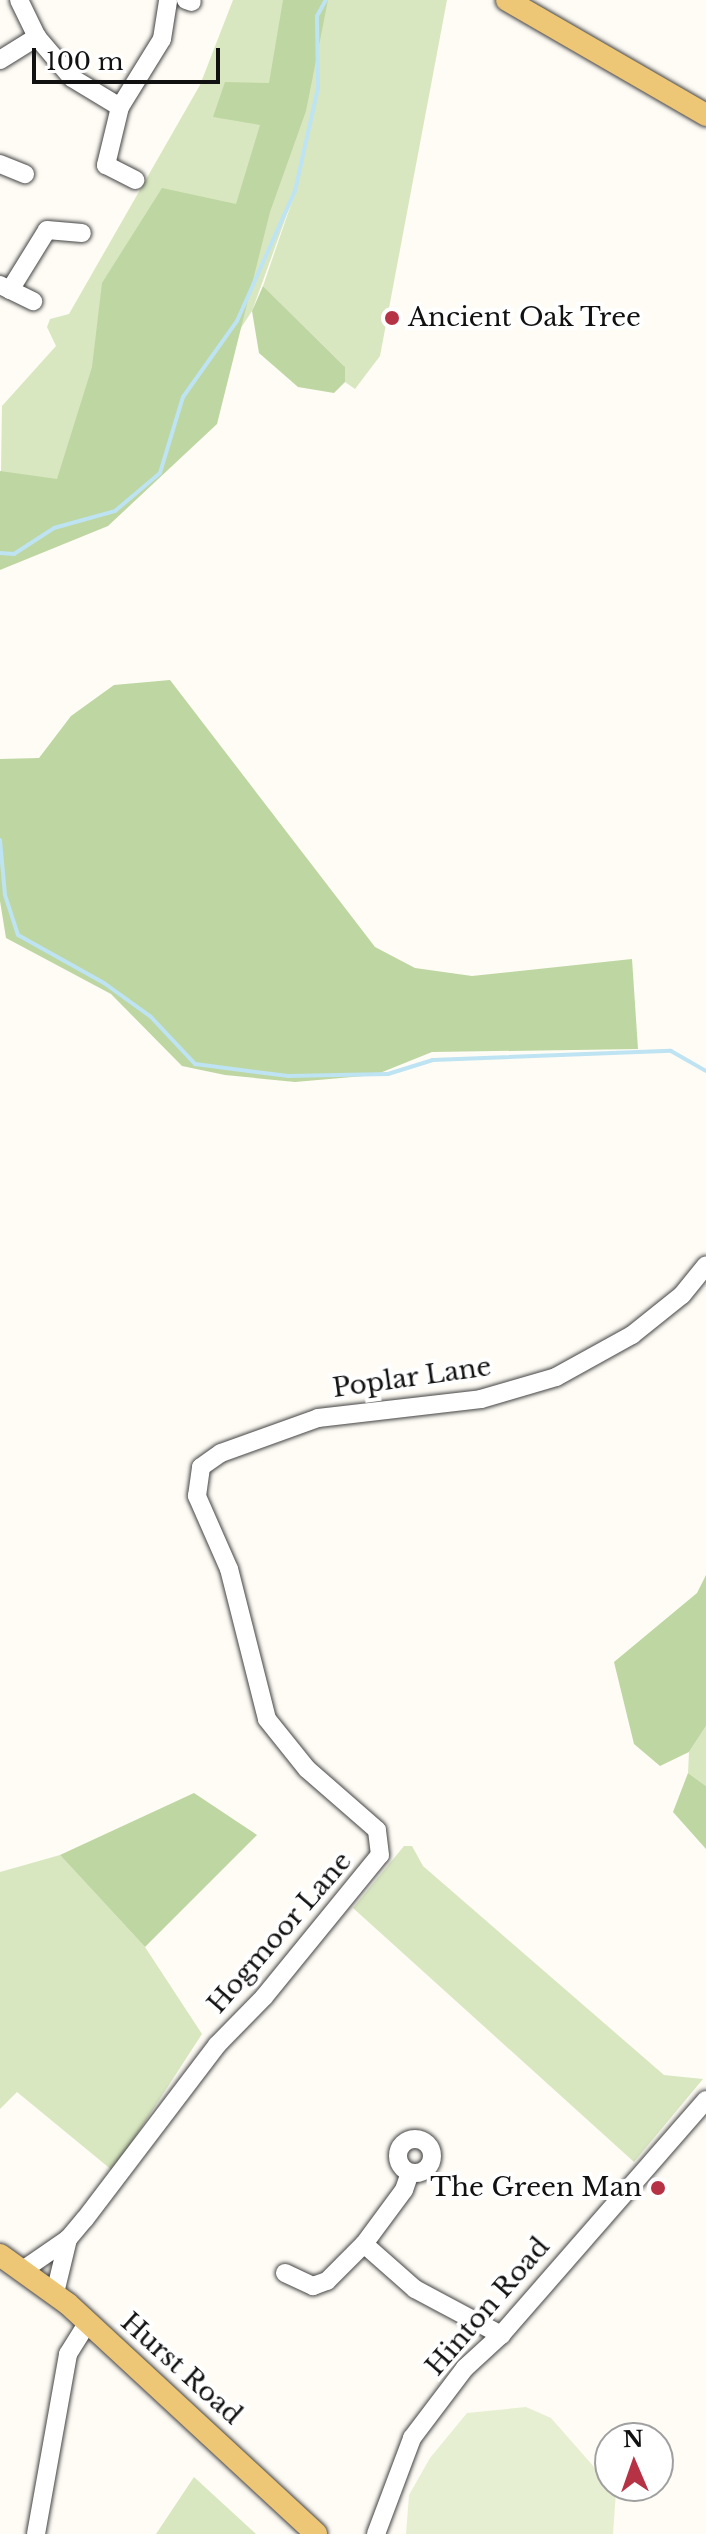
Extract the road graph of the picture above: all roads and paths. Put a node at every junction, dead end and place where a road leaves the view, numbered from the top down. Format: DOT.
graph roads {
  1 [pos="19,0"];
  2 [pos="168,0"];
  3 [pos="507,0"];
  4 [pos="37,37"];
  5 [pos="0,60"];
  6 [pos="120,107"];
  7 [pos="706,115"];
  8 [pos="0,164"];
  9 [pos="25,174"];
  10 [pos="135,180"];
  11 [pos="41,211"];
  12 [pos="47,230"];
  13 [pos="82,233"];
  14 [pos="5,288"];
  15 [pos="33,301"];
  16 [pos="706,1265"];
  17 [pos="196,1475"];
  18 [pos="706,2100"];
  19 [pos="410,2173"];
  20 [pos="68,2239"];
  21 [pos="364,2244"];
  22 [pos="0,2255"];
  23 [pos="23,2270"];
  24 [pos="285,2273"];
  25 [pos="55,2293"];
  26 [pos="87,2324"];
  27 [pos="501,2335"];
  28 [pos="36,2534"];
  29 [pos="316,2534"];
  30 [pos="376,2534"];
  1 -- 4 [label="street"];
  2 -- 6 [label="street"];
  3 -- 7 [label="main road"];
  4 -- 5 [label="street"];
  4 -- 6 [label="street"];
  6 -- 10 [label="street"];
  8 -- 9 [label="street"];
  11 -- 12 [label="street"];
  12 -- 13 [label="street"];
  12 -- 14 [label="street"];
  14 -- 15 [label="street"];
  16 -- 17 [label="street, Poplar Lane"];
  17 -- 20 [label="street, Hogmoor Lane"];
  18 -- 27 [label="street, Hinton Road"];
  19 -- 21 [label="street"];
  20 -- 23 [label="street, Hogmoor Lane"];
  20 -- 25 [label="street, Hogmoor Lane"];
  21 -- 24 [label="street"];
  21 -- 27 [label="street"];
  22 -- 23 [label="main road, Hurst Road"];
  23 -- 25 [label="main road, Hurst Road"];
  25 -- 26 [label="main road, Hurst Road"];
  26 -- 28 [label="street"];
  26 -- 29 [label="main road, Hurst Road"];
  27 -- 30 [label="street, Hinton Road"];
}
